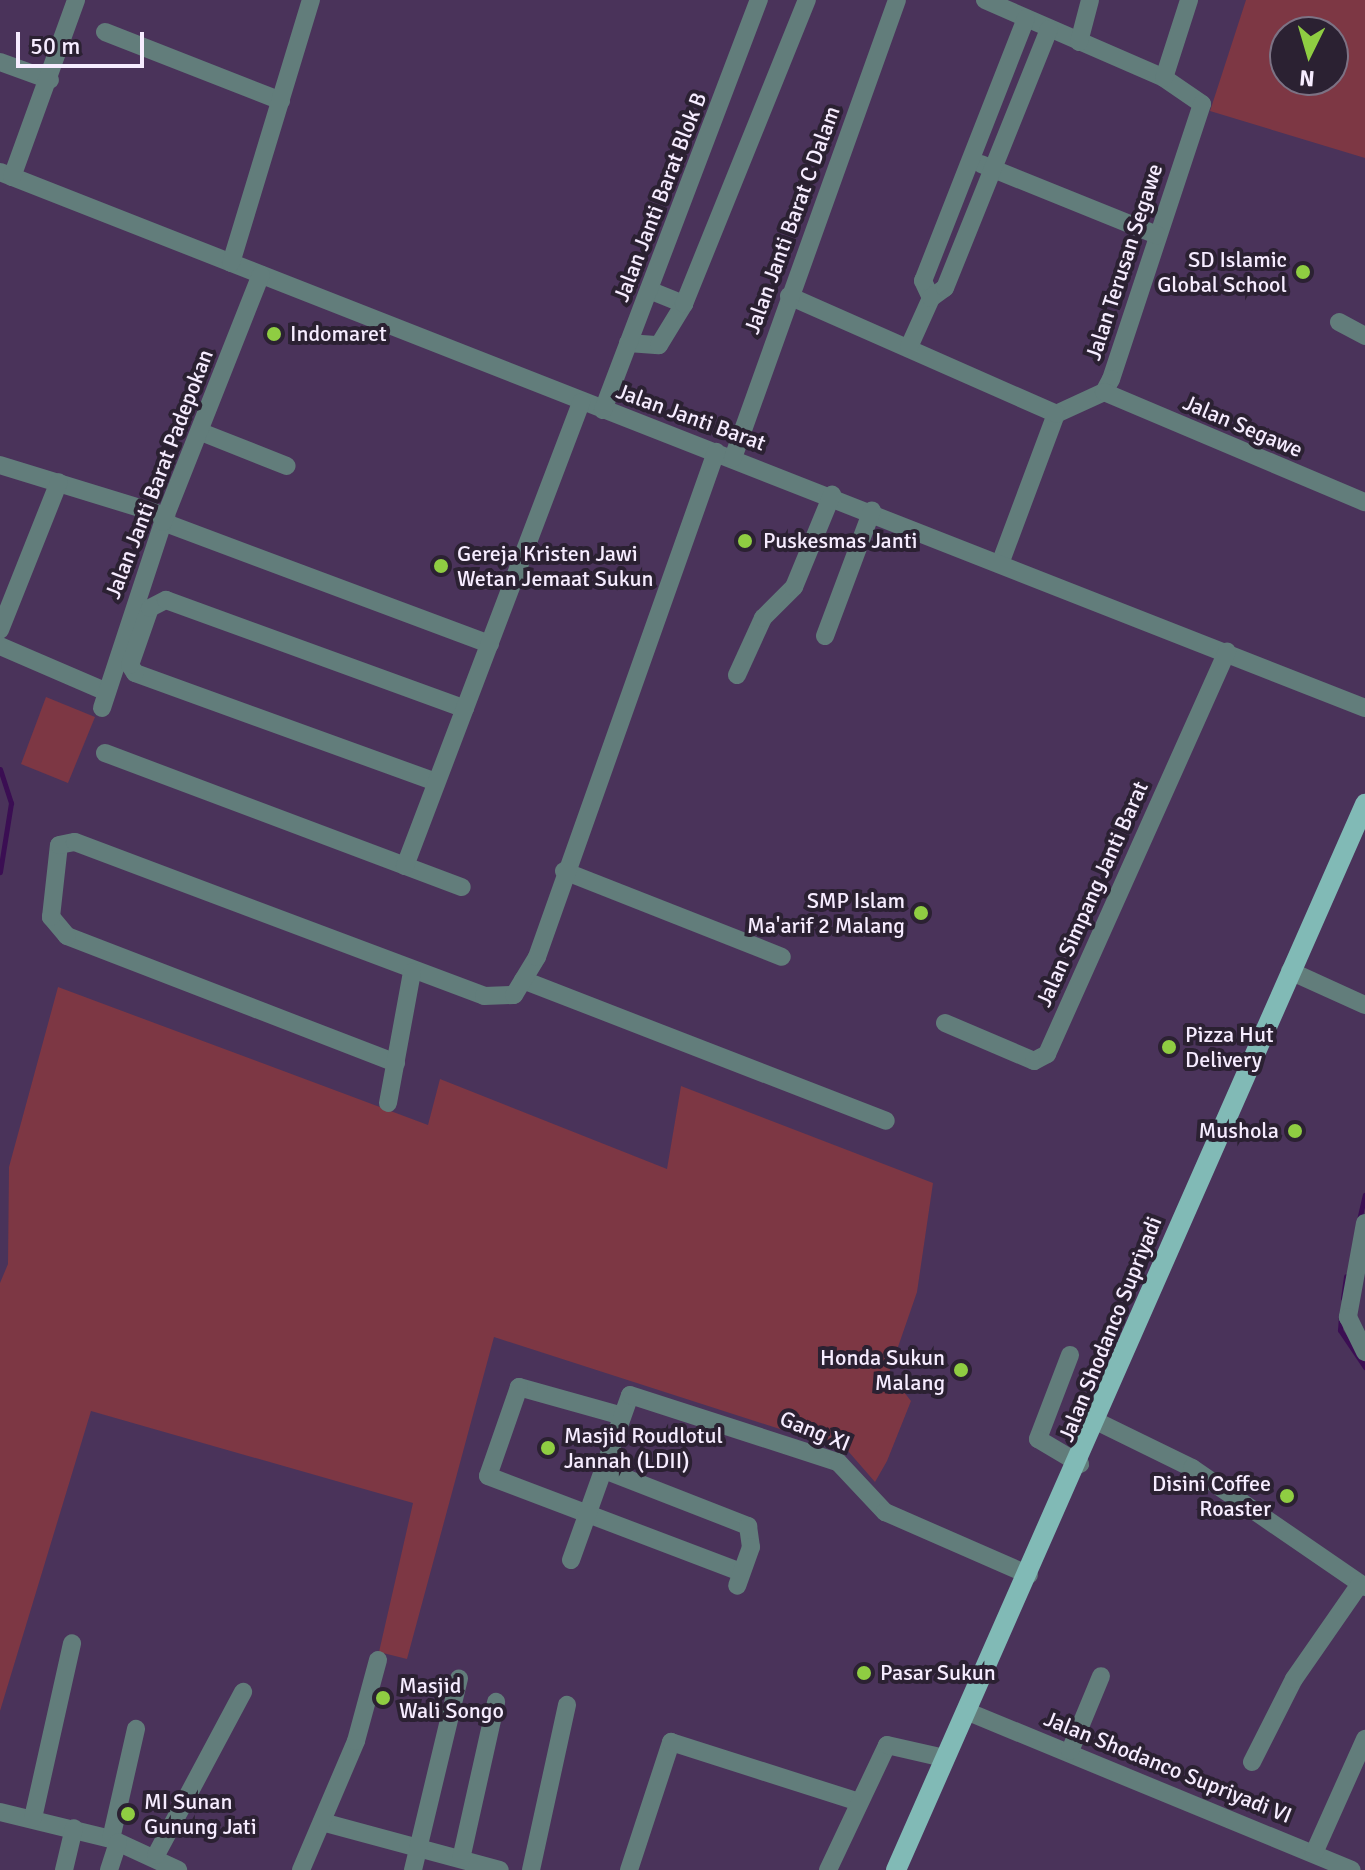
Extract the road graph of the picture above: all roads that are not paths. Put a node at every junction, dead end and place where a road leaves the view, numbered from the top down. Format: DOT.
graph roads {
  1 [pos="76,0"];
  2 [pos="311,0"];
  3 [pos="759,0"];
  4 [pos="807,0"];
  5 [pos="897,0"];
  6 [pos="985,0"];
  7 [pos="1090,0"];
  8 [pos="1189,0"];
  9 [pos="1026,18"];
  10 [pos="1049,29"];
  11 [pos="105,32"];
  12 [pos="1079,42"];
  13 [pos="0,62"];
  14 [pos="1164,78"];
  15 [pos="50,80"];
  16 [pos="281,101"];
  17 [pos="971,160"];
  18 [pos="992,168"];
  19 [pos="6,175"];
  20 [pos="1157,235"];
  21 [pos="231,263"];
  22 [pos="261,275"];
  23 [pos="649,290"];
  24 [pos="789,296"];
  25 [pos="931,298"];
  26 [pos="684,304"];
  27 [pos="1339,322"];
  28 [pos="1365,336"];
  29 [pos="628,343"];
  30 [pos="909,347"];
  31 [pos="1104,392"];
  32 [pos="581,402"];
  33 [pos="603,410"];
  34 [pos="1056,414"];
  35 [pos="201,432"];
  36 [pos="724,455"];
  37 [pos="0,465"];
  38 [pos="287,466"];
  39 [pos="59,482"];
  40 [pos="832,495"];
  41 [pos="1365,502"];
  42 [pos="872,510"];
  43 [pos="164,519"];
  44 [pos="1001,561"];
  45 [pos="0,630"];
  46 [pos="825,636"];
  47 [pos="490,644"];
  48 [pos="0,646"];
  49 [pos="1227,651"];
  50 [pos="737,675"];
  51 [pos="1365,708"];
  52 [pos="465,709"];
  53 [pos="105,753"];
  54 [pos="436,782"];
  55 [pos="1365,804"];
  56 [pos="405,866"];
  57 [pos="564,871"];
  58 [pos="462,887"];
  59 [pos="782,957"];
  60 [pos="526,971"];
  61 [pos="1290,971"];
  62 [pos="412,972"];
  63 [pos="1365,1005"];
  64 [pos="945,1023"];
  65 [pos="396,1063"];
  66 [pos="388,1103"];
  67 [pos="886,1121"];
  68 [pos="1365,1223"];
  69 [pos="1365,1352"];
  70 [pos="1070,1355"];
  71 [pos="619,1415"];
  72 [pos="1098,1422"];
  73 [pos="1080,1464"];
  74 [pos="602,1469"];
  75 [pos="585,1518"];
  76 [pos="571,1560"];
  77 [pos="1029,1575"];
  78 [pos="1363,1585"];
  79 [pos="72,1643"];
  80 [pos="378,1660"];
  81 [pos="1101,1676"];
  82 [pos="459,1678"];
  83 [pos="243,1692"];
  84 [pos="496,1702"];
  85 [pos="567,1705"];
  86 [pos="966,1711"];
  87 [pos="136,1729"];
  88 [pos="1363,1745"];
  89 [pos="1070,1751"];
  90 [pos="944,1758"];
  91 [pos="1252,1762"];
  92 [pos="859,1802"];
  93 [pos="0,1812"];
  94 [pos="33,1818"];
  95 [pos="322,1822"];
  96 [pos="74,1828"];
  97 [pos="114,1841"];
  98 [pos="417,1847"];
  99 [pos="1314,1853"];
  100 [pos="156,1855"];
  101 [pos="461,1859"];
  102 [pos="64,1870"];
  103 [pos="109,1870"];
  104 [pos="178,1870"];
  105 [pos="301,1870"];
  106 [pos="413,1870"];
  107 [pos="500,1870"];
  108 [pos="531,1870"];
  109 [pos="629,1870"];
  110 [pos="828,1870"];
  111 [pos="896,1870"];
  112 [pos="1351,1870"];
  1 -- 15 [label="street"];
  2 -- 16 [label="street"];
  3 -- 23 [label="street, Jalan Janti Barat Blok B"];
  4 -- 26 [label="street"];
  5 -- 24 [label="street, Jalan Janti Barat C Dalam"];
  6 -- 9 [label="street"];
  7 -- 12 [label="street"];
  8 -- 14 [label="street"];
  9 -- 10 [label="street"];
  9 -- 17 [label="street"];
  10 -- 12 [label="street"];
  10 -- 18 [label="street"];
  11 -- 16 [label="street"];
  12 -- 14 [label="street"];
  13 -- 15 [label="street"];
  14 -- 20 [label="street, Jalan Terusan Segawe"];
  15 -- 19 [label="street"];
  16 -- 21 [label="street"];
  17 -- 18 [label="street"];
  17 -- 25 [label="street"];
  18 -- 20 [label="street"];
  18 -- 25 [label="street"];
  19 -- 21 [label="street, Jalan Janti Barat"];
  20 -- 31 [label="street, Jalan Terusan Segawe"];
  21 -- 22 [label="street, Jalan Janti Barat"];
  22 -- 32 [label="street, Jalan Janti Barat"];
  22 -- 35 [label="street, Jalan Janti Barat Padepokan"];
  23 -- 26 [label="street"];
  23 -- 29 [label="street, Jalan Janti Barat Blok B"];
  24 -- 30 [label="street"];
  24 -- 36 [label="street, Jalan Janti Barat C Dalam"];
  25 -- 30 [label="street"];
  26 -- 29 [label="street"];
  27 -- 28 [label="street"];
  29 -- 33 [label="street, Jalan Janti Barat Blok B"];
  30 -- 34 [label="street"];
  31 -- 34 [label="street, Jalan Terusan Segawe"];
  31 -- 41 [label="street, Jalan Segawe"];
  32 -- 33 [label="street, Jalan Janti Barat"];
  32 -- 47 [label="street"];
  33 -- 36 [label="street, Jalan Janti Barat"];
  34 -- 44 [label="street"];
  35 -- 38 [label="street"];
  35 -- 43 [label="street, Jalan Janti Barat Padepokan"];
  36 -- 40 [label="street, Jalan Janti Barat"];
  36 -- 57 [label="street, Jalan Janti Barat C Dalam"];
  37 -- 39 [label="street"];
  39 -- 43 [label="street"];
  39 -- 45 [label="street"];
  40 -- 42 [label="street, Jalan Janti Barat"];
  40 -- 50 [label="street"];
  42 -- 44 [label="street, Jalan Janti Barat"];
  42 -- 46 [label="street"];
  43 -- 47 [label="street"];
  43 -- 48 [label="street, Jalan Janti Barat Padepokan"];
  44 -- 49 [label="street, Jalan Janti Barat"];
  47 -- 52 [label="street"];
  49 -- 51 [label="street, Jalan Janti Barat"];
  49 -- 64 [label="street, Jalan Simpang Janti Barat"];
  52 -- 54 [label="street"];
  52 -- 54 [label="street"];
  53 -- 56 [label="street"];
  54 -- 56 [label="street"];
  55 -- 61 [label="main road, Jalan Shodanco Supriyadi"];
  56 -- 58 [label="street"];
  57 -- 59 [label="street"];
  57 -- 60 [label="street, Jalan Janti Barat C Dalam"];
  60 -- 62 [label="street"];
  60 -- 67 [label="street"];
  61 -- 63 [label="street"];
  61 -- 72 [label="main road, Jalan Shodanco Supriyadi"];
  62 -- 65 [label="street"];
  62 -- 65 [label="street"];
  65 -- 66 [label="street"];
  68 -- 69 [label="street"];
  70 -- 73 [label="street"];
  71 -- 74 [label="street"];
  71 -- 75 [label="street"];
  71 -- 77 [label="street, Gang XI"];
  72 -- 73 [label="main road, Jalan Shodanco Supriyadi"];
  72 -- 78 [label="street"];
  73 -- 77 [label="main road, Jalan Shodanco Supriyadi"];
  74 -- 75 [label="street"];
  74 -- 75 [label="street"];
  75 -- 76 [label="street"];
  77 -- 86 [label="main road, Jalan Shodanco Supriyadi"];
  78 -- 91 [label="street"];
  79 -- 94 [label="street"];
  80 -- 95 [label="street"];
  81 -- 89 [label="street"];
  82 -- 98 [label="street"];
  83 -- 100 [label="street"];
  84 -- 101 [label="street"];
  85 -- 108 [label="street"];
  86 -- 89 [label="street, Jalan Shodanco Supriyadi VI"];
  86 -- 90 [label="main road, Jalan Shodanco Supriyadi"];
  87 -- 97 [label="street"];
  88 -- 99 [label="street"];
  89 -- 99 [label="street, Jalan Shodanco Supriyadi VI"];
  90 -- 92 [label="street"];
  90 -- 111 [label="main road, Jalan Shodanco Supriyadi"];
  92 -- 109 [label="street"];
  92 -- 110 [label="street"];
  93 -- 94 [label="street"];
  94 -- 96 [label="street"];
  95 -- 98 [label="street"];
  95 -- 105 [label="street"];
  96 -- 97 [label="street"];
  96 -- 102 [label="street"];
  97 -- 100 [label="street"];
  97 -- 103 [label="street"];
  98 -- 101 [label="street"];
  98 -- 106 [label="street"];
  99 -- 112 [label="street, Jalan Shodanco Supriyadi VI"];
  100 -- 104 [label="street"];
  101 -- 107 [label="street"];
}
